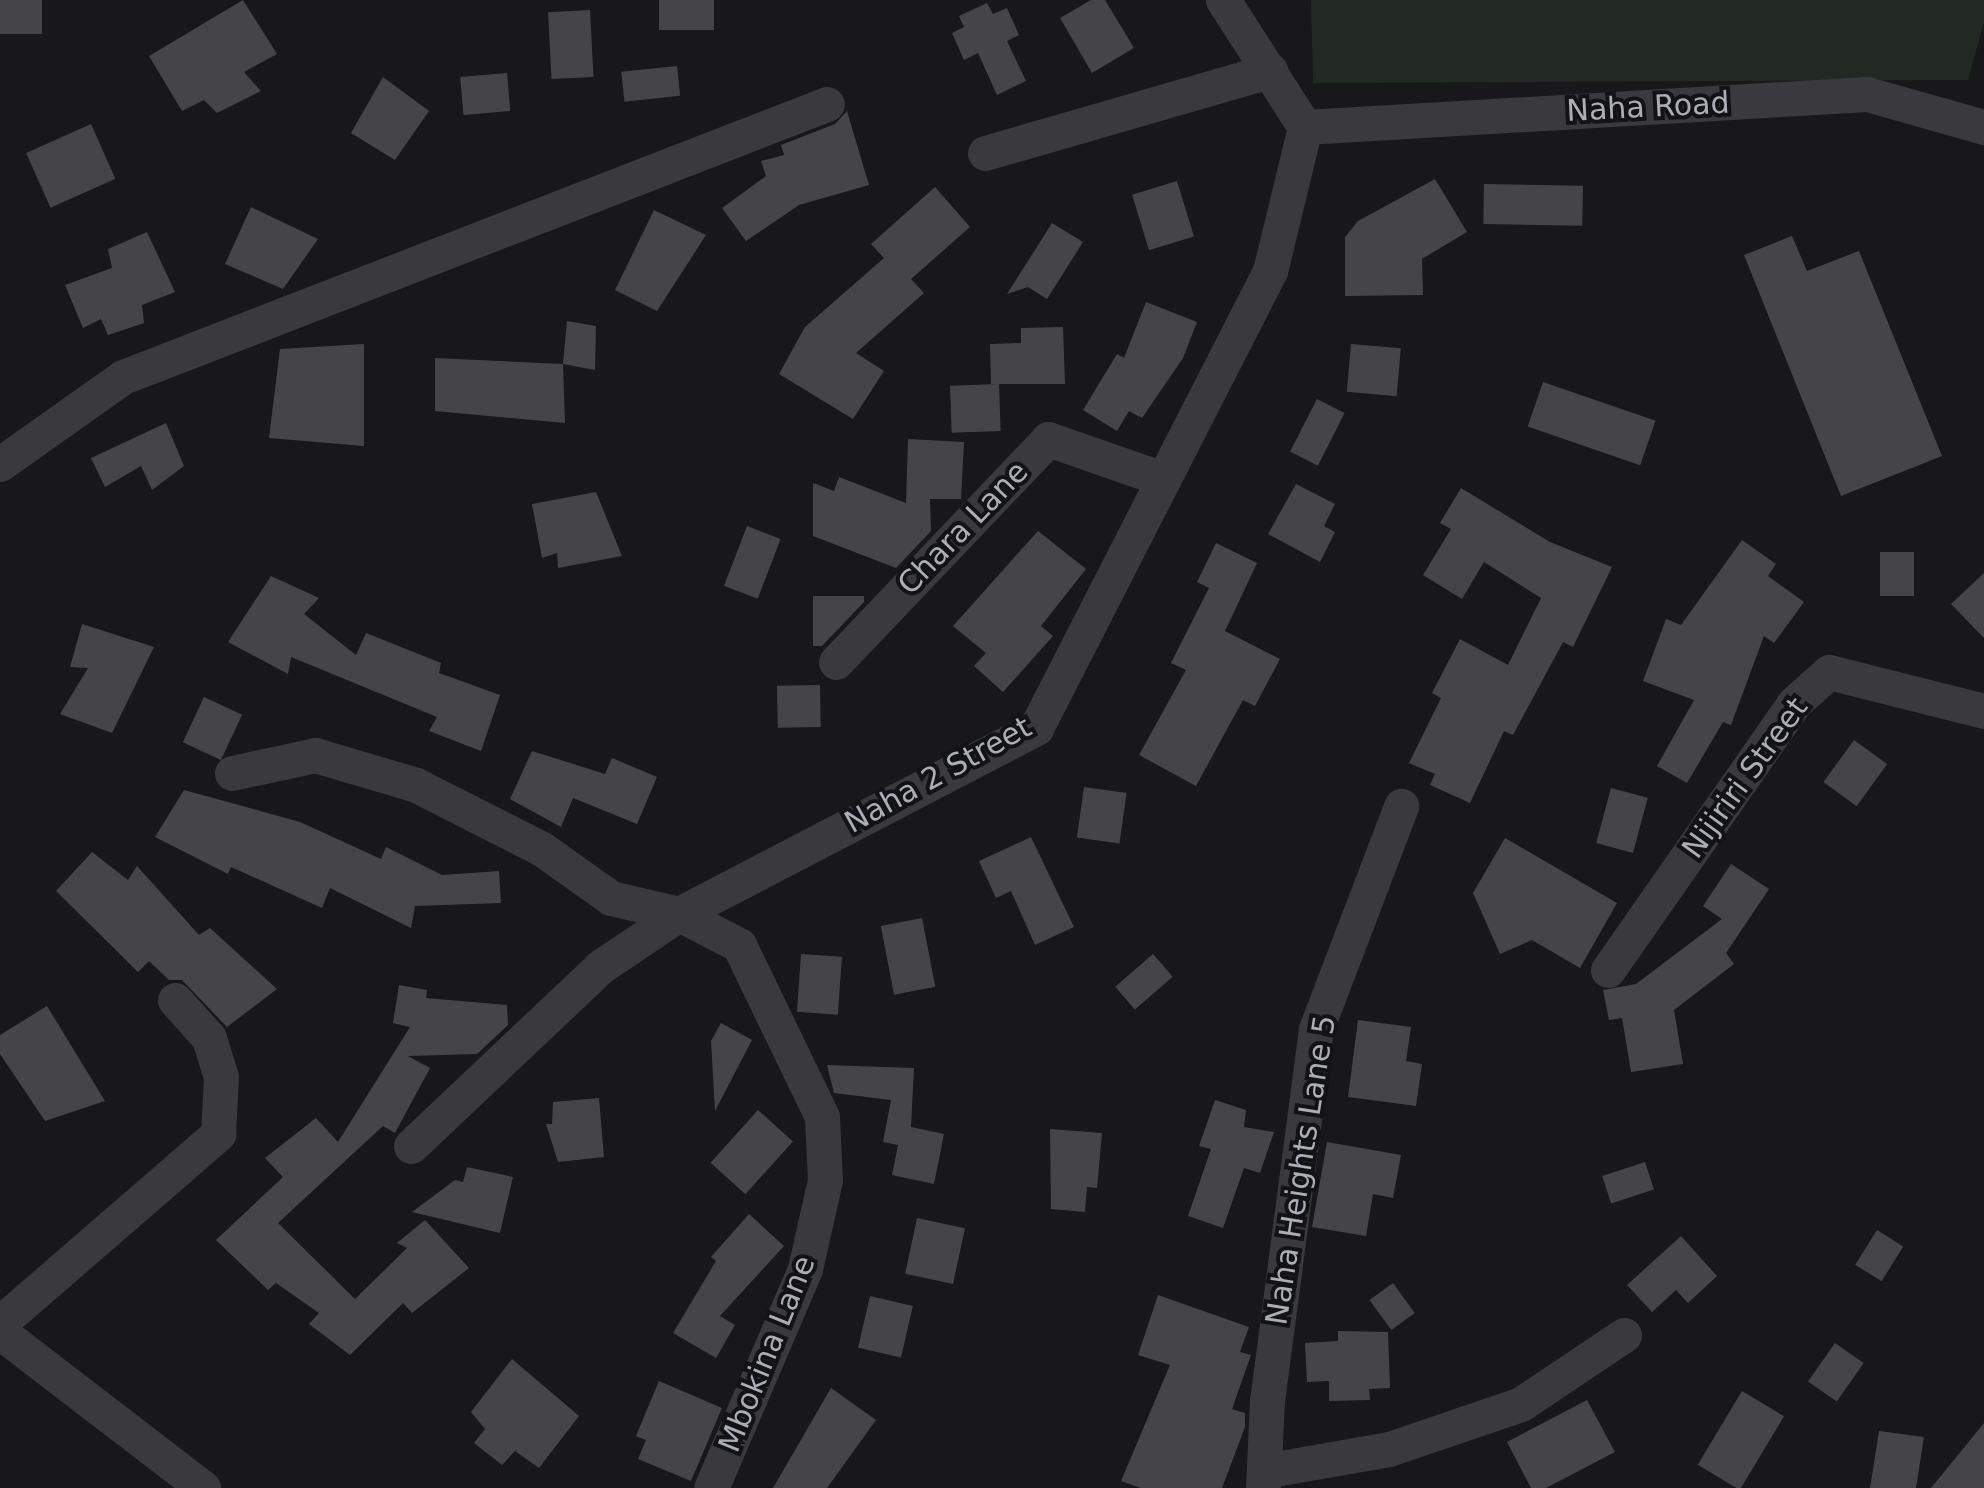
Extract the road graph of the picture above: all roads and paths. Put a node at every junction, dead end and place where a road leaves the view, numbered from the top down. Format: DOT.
graph roads {
  1 [pos="1223,0"];
  2 [pos="1270,71"];
  3 [pos="828,104"];
  4 [pos="1982,118"];
  5 [pos="1305,126"];
  6 [pos="984,153"];
  7 [pos="0,464"];
  8 [pos="1163,479"];
  9 [pos="836,662"];
  10 [pos="1984,710"];
  11 [pos="232,773"];
  12 [pos="1401,806"];
  13 [pos="679,914"];
  14 [pos="1608,970"];
  15 [pos="175,1000"];
  16 [pos="411,1146"];
  17 [pos="0,1323"];
  18 [pos="0,1332"];
  19 [pos="1624,1334"];
  20 [pos="1263,1479"];
  21 [pos="203,1488"];
  22 [pos="711,1488"];
  1 -- 2 [label="street"];
  2 -- 5 [label="street"];
  2 -- 6 [label="street"];
  3 -- 7 [label="street"];
  4 -- 5 [label="street, Naha Road"];
  5 -- 8 [label="street, Naha 2 Street"];
  8 -- 9 [label="street, Chara Lane"];
  8 -- 13 [label="street, Naha 2 Street"];
  10 -- 14 [label="street, Nijiriri Street"];
  11 -- 13 [label="street, Mbokina Lane"];
  12 -- 20 [label="street, Naha Heights Lane 5"];
  13 -- 16 [label="street, Naha 2 Street"];
  13 -- 22 [label="street, Mbokina Lane"];
  15 -- 17 [label="street"];
  18 -- 21 [label="street"];
  19 -- 20 [label="street"];
}
